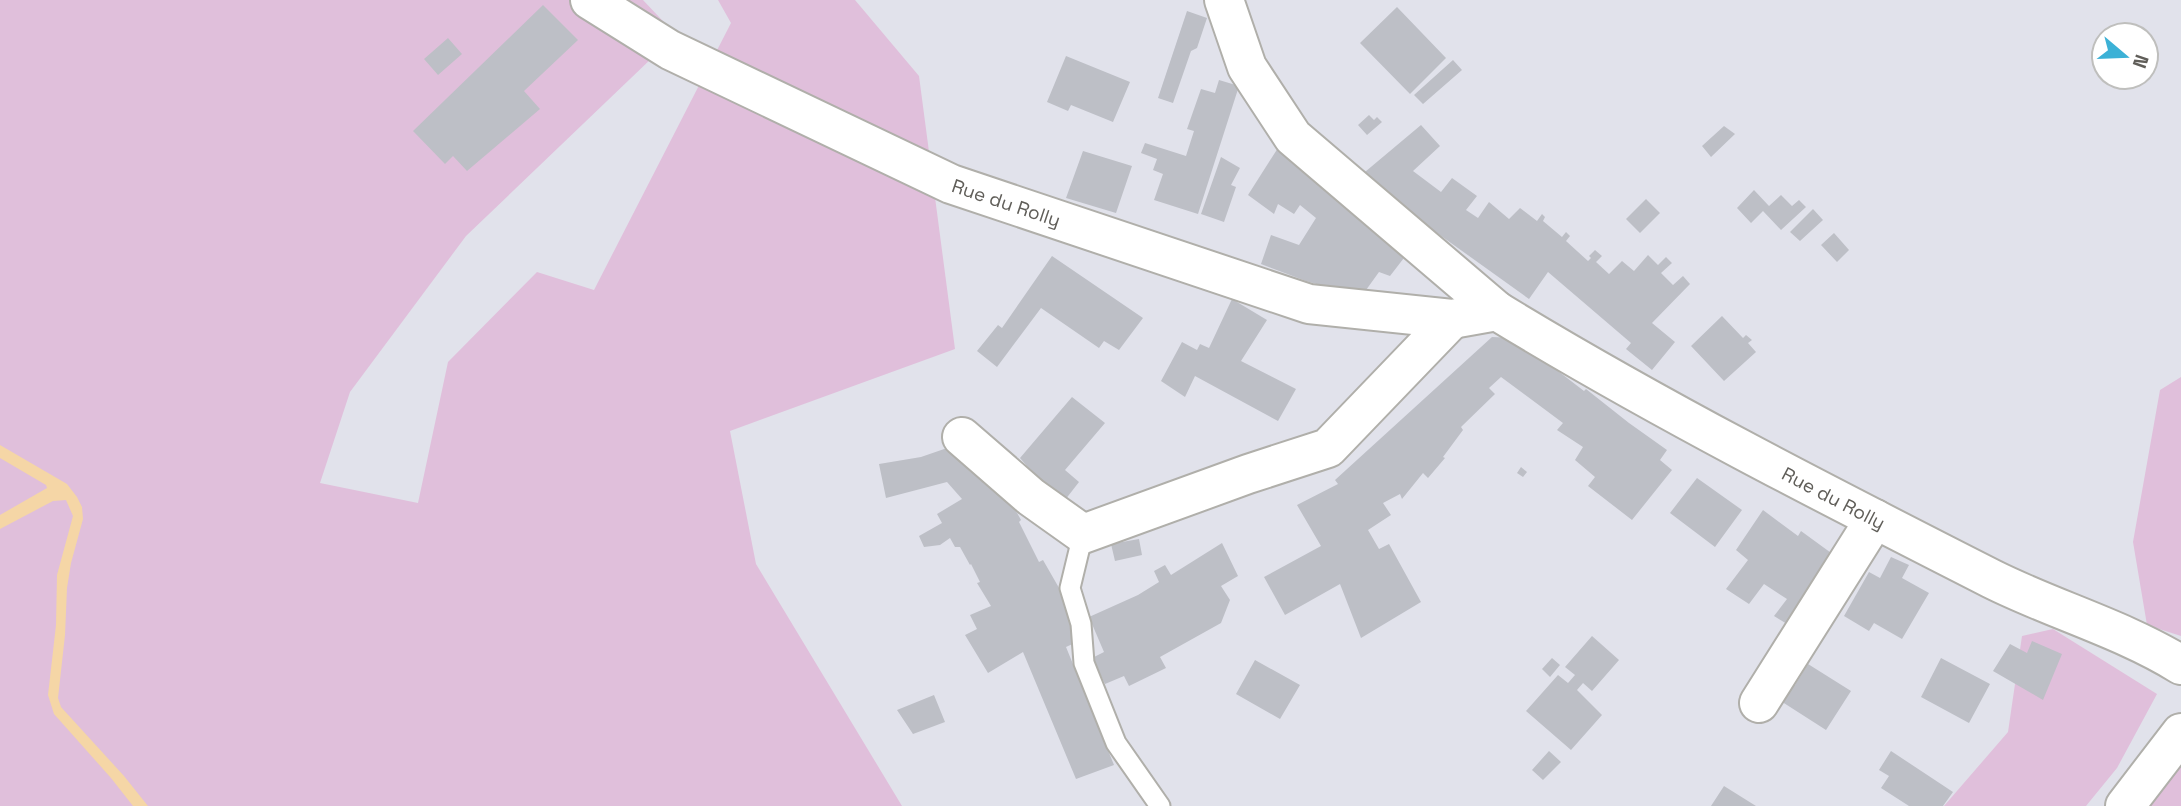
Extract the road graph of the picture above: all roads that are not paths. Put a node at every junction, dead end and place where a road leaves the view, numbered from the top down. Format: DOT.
graph roads {
  1 [pos="590,0"];
  2 [pos="1224,0"];
  3 [pos="1497,311"];
  4 [pos="1451,319"];
  5 [pos="962,438"];
  6 [pos="1875,519"];
  7 [pos="1083,534"];
  8 [pos="2181,665"];
  9 [pos="1759,703"];
  10 [pos="2181,733"];
  11 [pos="1160,806"];
  12 [pos="2124,806"];
  1 -- 4 [label="street, Rue du Rolly"];
  2 -- 3 [label="street, Rue du Rolly"];
  3 -- 4 [label="street, Rue du Rolly"];
  3 -- 6 [label="street, Rue du Rolly"];
  4 -- 7 [label="street"];
  5 -- 7 [label="street"];
  6 -- 8 [label="street, Rue du Rolly"];
  6 -- 9 [label="street"];
  7 -- 11 [label="lane"];
  10 -- 12 [label="street"];
}
